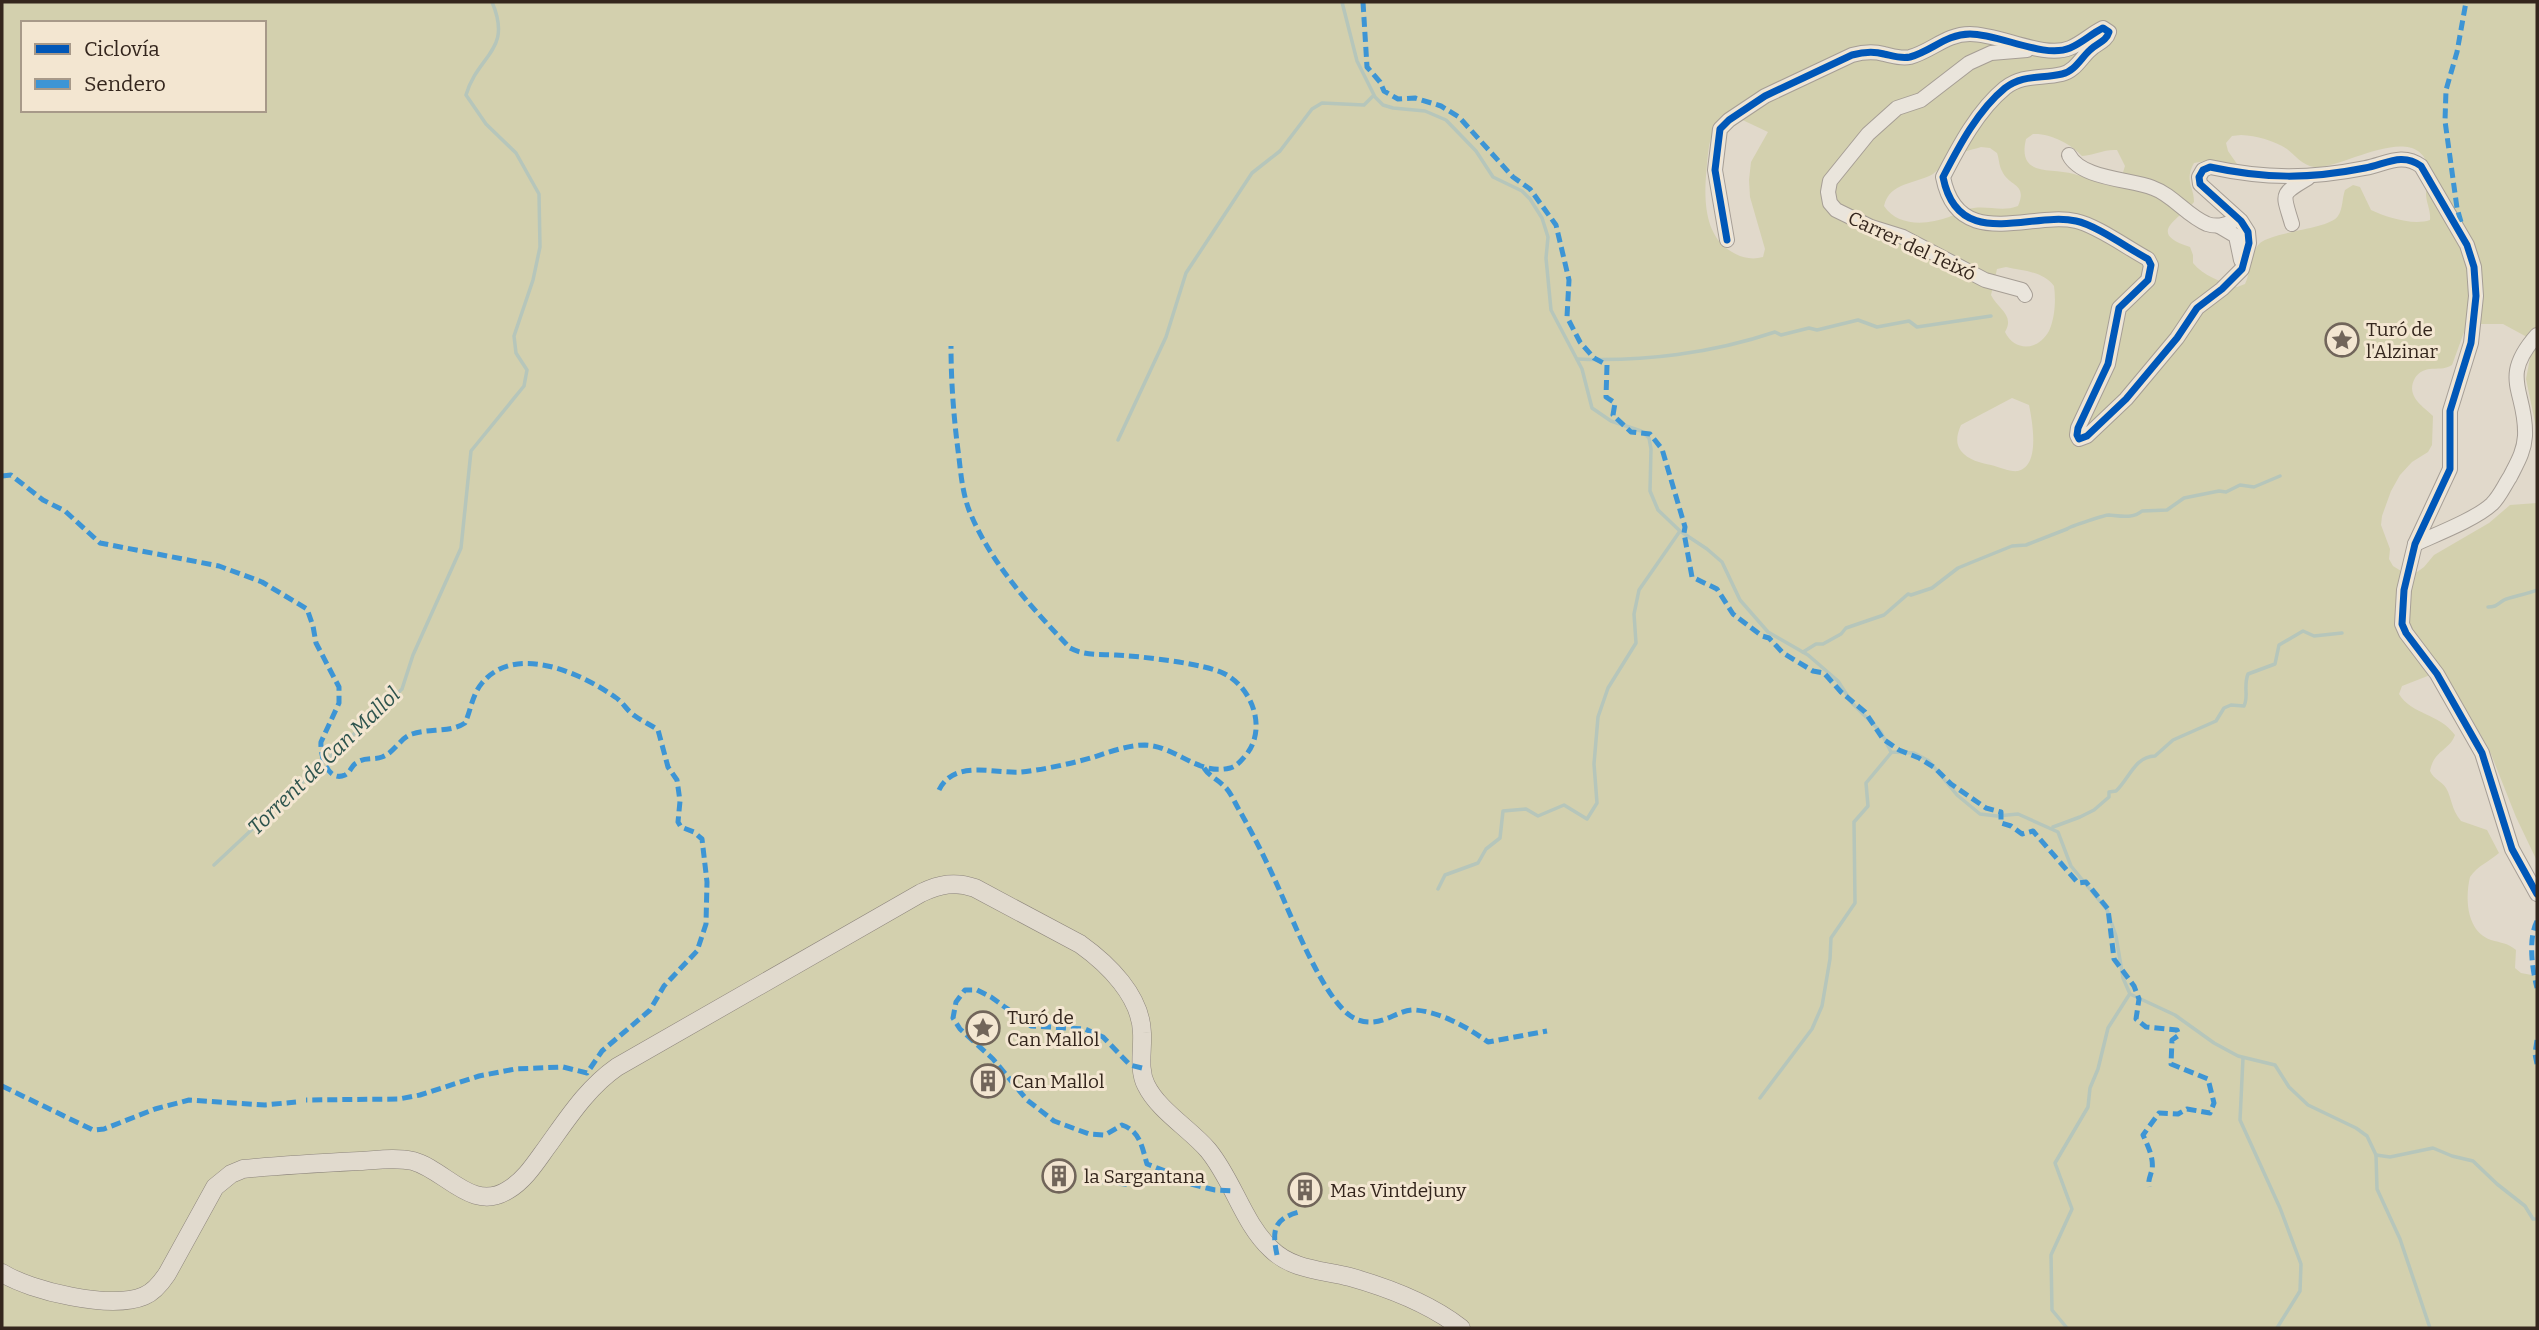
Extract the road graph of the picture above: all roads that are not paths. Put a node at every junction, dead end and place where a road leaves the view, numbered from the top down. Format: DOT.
graph roads {
  1 [pos="2042,49"];
  2 [pos="2069,155"];
  3 [pos="2312,175"];
  4 [pos="2238,219"];
  5 [pos="2292,224"];
  6 [pos="2219,226"];
  7 [pos="1727,240"];
  8 [pos="2242,269"];
  9 [pos="2025,295"];
  10 [pos="2537,335"];
  11 [pos="2415,544"];
  12 [pos="2537,894"];
  13 [pos="2,1273"];
  14 [pos="1461,1328"];
  1 -- 7 [label="street"];
  1 -- 8 [label="street"];
  1 -- 9 [label="street, Carrer del Teixó"];
  2 -- 6 [label="street"];
  3 -- 4 [label="street"];
  3 -- 5 [label="street"];
  3 -- 11 [label="street"];
  4 -- 6 [label="street"];
  4 -- 8 [label="street"];
  6 -- 8 [label="street"];
  10 -- 11 [label="street"];
  11 -- 12 [label="street"];
  13 -- 14 [label="main road"];
}
